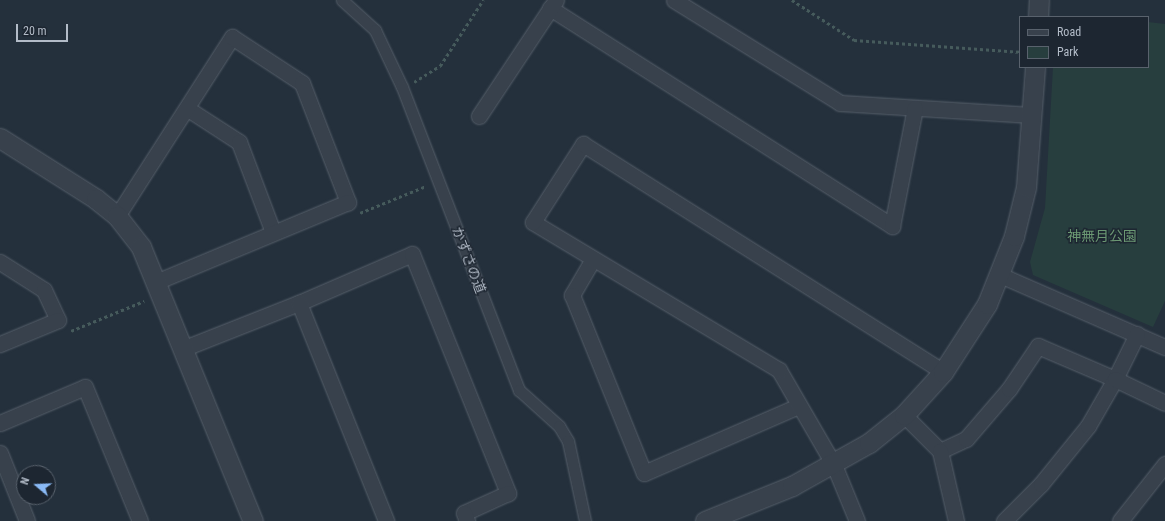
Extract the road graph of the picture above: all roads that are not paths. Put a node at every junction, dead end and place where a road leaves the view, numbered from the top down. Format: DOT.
graph roads {
  1 [pos="342,0"];
  2 [pos="674,0"];
  3 [pos="1038,0"];
  4 [pos="553,4"];
  5 [pos="1038,16"];
  6 [pos="1035,68"];
  7 [pos="915,108"];
  8 [pos="188,109"];
  9 [pos="1032,115"];
  10 [pos="479,116"];
  11 [pos="0,138"];
  12 [pos="117,216"];
  13 [pos="273,232"];
  14 [pos="593,259"];
  15 [pos="0,262"];
  16 [pos="1000,275"];
  17 [pos="156,282"];
  18 [pos="299,303"];
  19 [pos="1137,334"];
  20 [pos="0,344"];
  21 [pos="1165,347"];
  22 [pos="182,349"];
  23 [pos="944,372"];
  24 [pos="1115,379"];
  25 [pos="1165,403"];
  26 [pos="798,406"];
  27 [pos="904,415"];
  28 [pos="0,422"];
  29 [pos="940,451"];
  30 [pos="0,454"];
  31 [pos="1165,464"];
  32 [pos="834,465"];
  33 [pos="28,521"];
  34 [pos="140,521"];
  35 [pos="252,521"];
  36 [pos="386,521"];
  37 [pos="467,521"];
  38 [pos="585,521"];
  39 [pos="705,521"];
  40 [pos="857,521"];
  41 [pos="956,521"];
  42 [pos="1004,521"];
  43 [pos="1120,521"];
  1 -- 38 [label="street, かずさの道"];
  2 -- 7 [label="street"];
  3 -- 5 [label="street"];
  4 -- 7 [label="street"];
  4 -- 10 [label="street"];
  6 -- 9 [label="street"];
  7 -- 9 [label="street"];
  8 -- 12 [label="street"];
  8 -- 13 [label="street"];
  8 -- 13 [label="street"];
  9 -- 16 [label="street"];
  11 -- 12 [label="street"];
  12 -- 17 [label="street"];
  13 -- 17 [label="street"];
  14 -- 23 [label="street"];
  14 -- 26 [label="street"];
  14 -- 26 [label="street"];
  15 -- 20 [label="street"];
  16 -- 19 [label="street"];
  16 -- 23 [label="street"];
  17 -- 22 [label="street"];
  18 -- 22 [label="street"];
  18 -- 36 [label="street"];
  18 -- 37 [label="street"];
  19 -- 21 [label="street"];
  19 -- 24 [label="street"];
  22 -- 35 [label="street"];
  23 -- 27 [label="street"];
  24 -- 25 [label="street"];
  24 -- 29 [label="street"];
  24 -- 42 [label="street"];
  26 -- 32 [label="street"];
  27 -- 29 [label="street"];
  27 -- 32 [label="street"];
  28 -- 34 [label="street"];
  29 -- 41 [label="street"];
  30 -- 33 [label="street"];
  31 -- 43 [label="street"];
  32 -- 39 [label="street"];
  32 -- 40 [label="street"];
}
